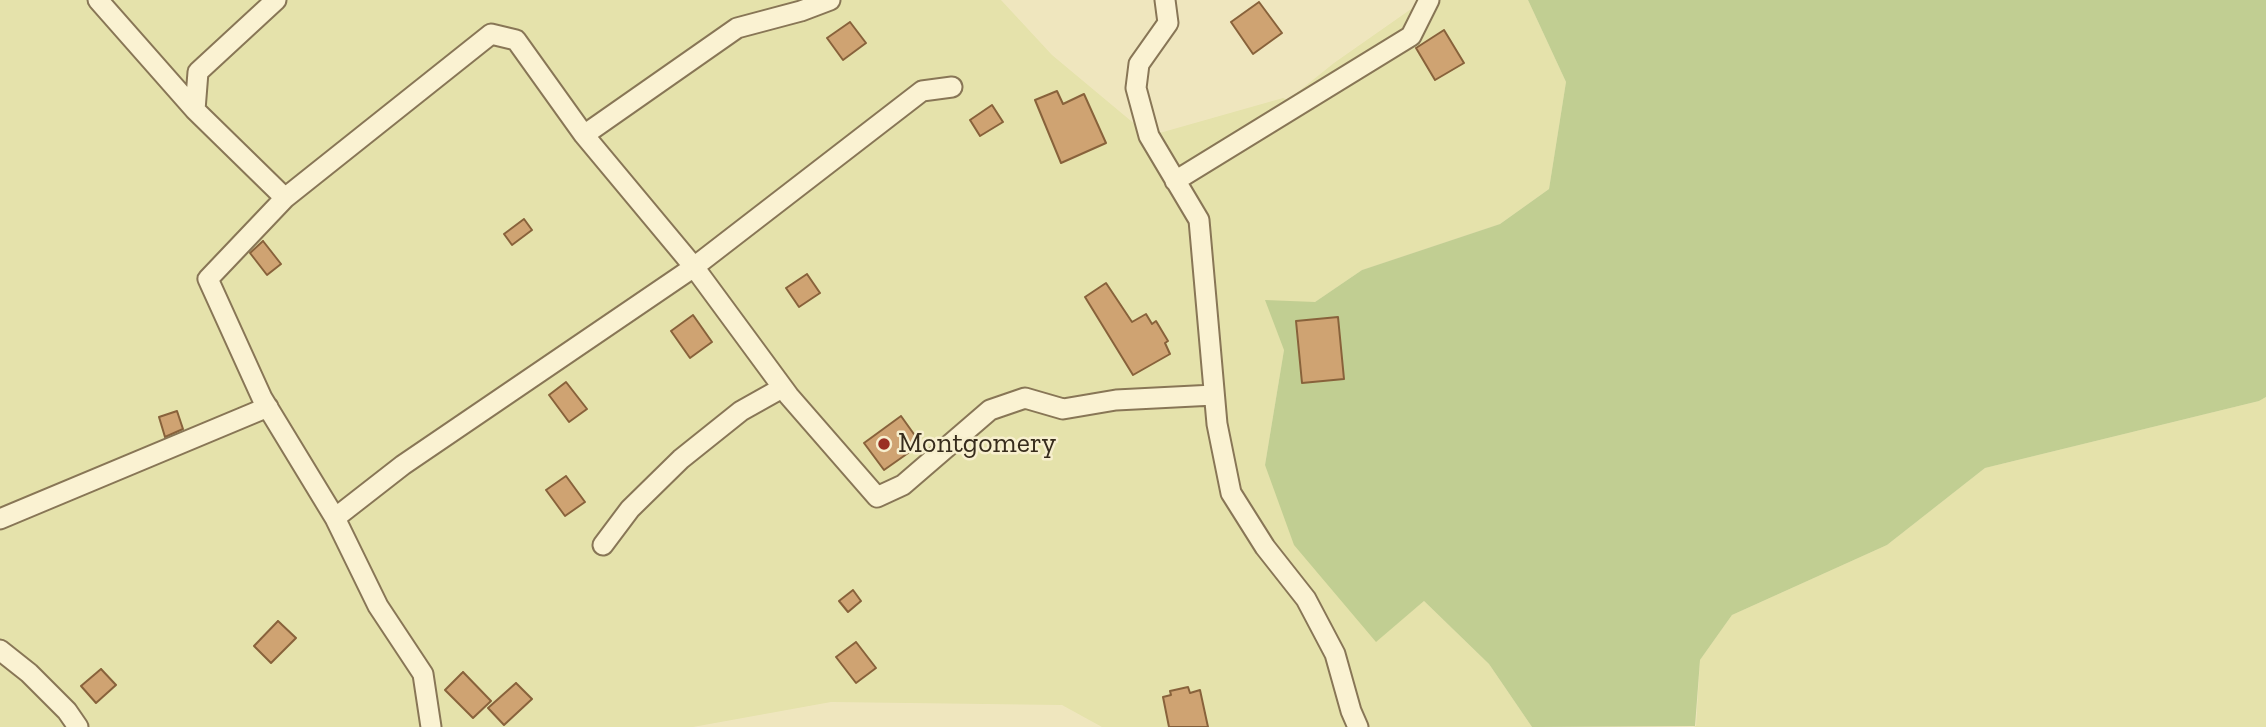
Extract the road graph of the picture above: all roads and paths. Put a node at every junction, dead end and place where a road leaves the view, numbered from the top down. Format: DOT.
graph roads {
  1 [pos="99,0"];
  2 [pos="276,0"];
  3 [pos="831,0"];
  4 [pos="1165,0"];
  5 [pos="1429,0"];
  6 [pos="952,87"];
  7 [pos="194,110"];
  8 [pos="584,135"];
  9 [pos="1175,181"];
  10 [pos="285,198"];
  11 [pos="694,267"];
  12 [pos="782,388"];
  13 [pos="1214,395"];
  14 [pos="268,407"];
  15 [pos="335,518"];
  16 [pos="0,519"];
  17 [pos="603,545"];
  18 [pos="0,650"];
  19 [pos="78,727"];
  20 [pos="431,727"];
  21 [pos="1358,727"];
  1 -- 7 [label="street"];
  2 -- 7 [label="street"];
  3 -- 8 [label="street"];
  4 -- 9 [label="street"];
  5 -- 9 [label="street"];
  6 -- 11 [label="street"];
  7 -- 10 [label="street"];
  8 -- 10 [label="street"];
  8 -- 11 [label="street"];
  9 -- 13 [label="street"];
  10 -- 14 [label="street"];
  11 -- 12 [label="street"];
  11 -- 15 [label="street"];
  12 -- 13 [label="street"];
  12 -- 17 [label="street"];
  13 -- 21 [label="street"];
  14 -- 15 [label="street"];
  14 -- 16 [label="street"];
  15 -- 20 [label="street"];
  18 -- 19 [label="street"];
}
